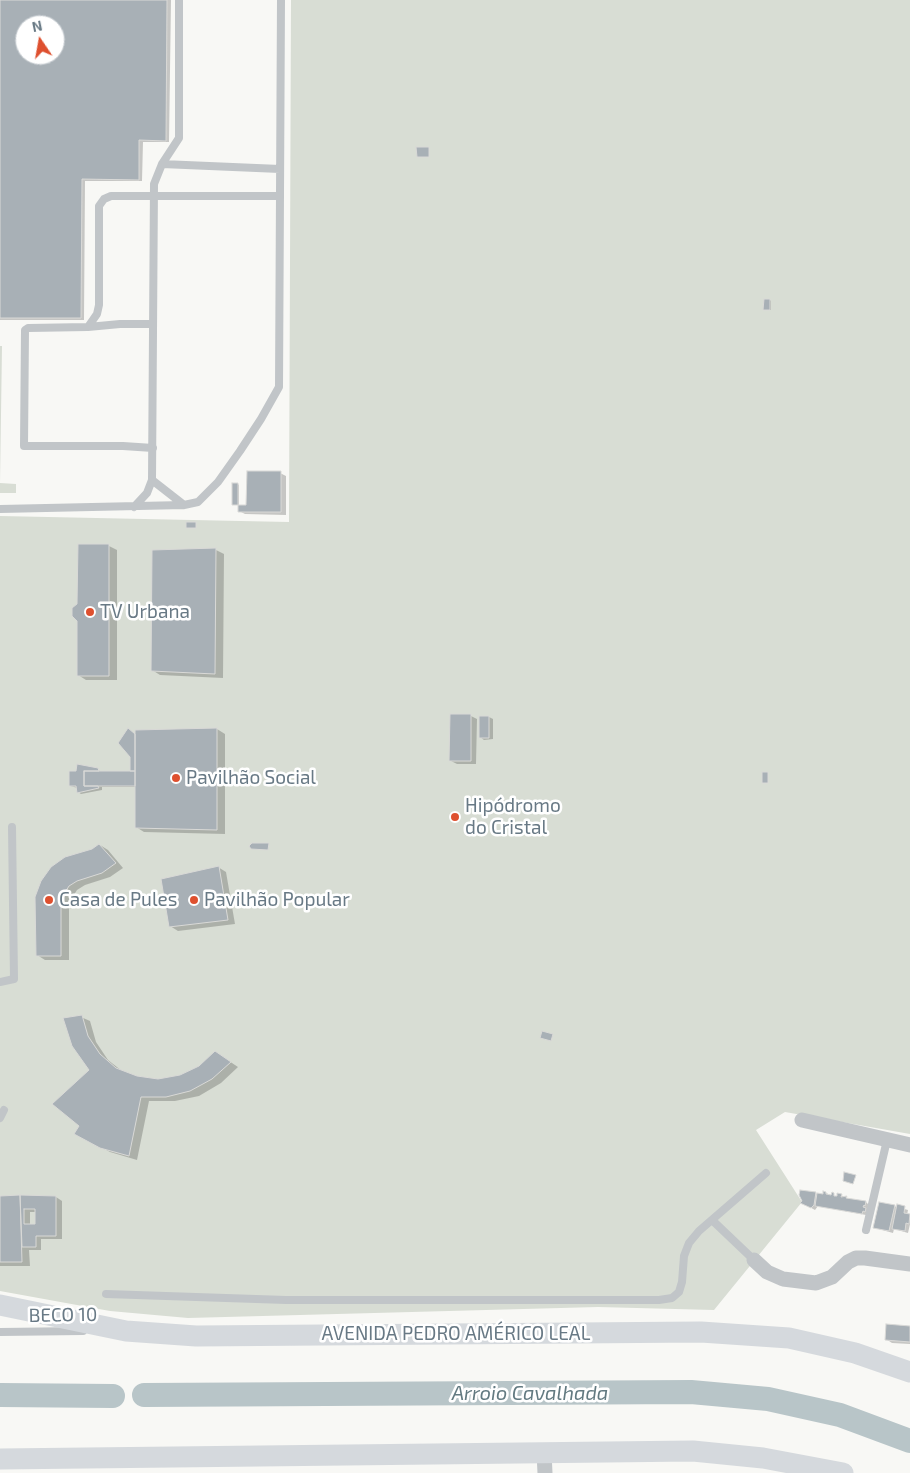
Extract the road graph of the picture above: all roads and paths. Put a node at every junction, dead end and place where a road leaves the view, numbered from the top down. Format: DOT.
graph roads {
  1 [pos="179,0"];
  2 [pos="280,0"];
  3 [pos="162,164"];
  4 [pos="280,169"];
  5 [pos="154,196"];
  6 [pos="280,196"];
  7 [pos="153,324"];
  8 [pos="88,327"];
  9 [pos="153,448"];
  10 [pos="152,480"];
  11 [pos="184,506"];
  12 [pos="134,507"];
  13 [pos="0,509"];
  14 [pos="12,827"];
  15 [pos="0,982"];
  16 [pos="4,1110"];
  17 [pos="0,1118"];
  18 [pos="802,1120"];
  19 [pos="887,1140"];
  20 [pos="910,1145"];
  21 [pos="766,1173"];
  22 [pos="712,1220"];
  23 [pos="866,1230"];
  24 [pos="754,1260"];
  25 [pos="910,1264"];
  26 [pos="106,1294"];
  27 [pos="0,1304"];
  28 [pos="126,1331"];
  29 [pos="0,1332"];
  30 [pos="910,1372"];
  31 [pos="0,1459"];
  32 [pos="544,1463"];
  33 [pos="843,1473"];
  1 -- 3 [label="lane"];
  2 -- 4 [label="lane"];
  3 -- 4 [label="lane"];
  3 -- 5 [label="lane"];
  4 -- 6 [label="lane"];
  5 -- 6 [label="lane"];
  5 -- 7 [label="lane"];
  5 -- 8 [label="lane"];
  6 -- 11 [label="lane"];
  7 -- 8 [label="lane"];
  7 -- 9 [label="lane"];
  8 -- 9 [label="lane"];
  9 -- 10 [label="lane"];
  10 -- 11 [label="lane"];
  10 -- 12 [label="lane"];
  11 -- 12 [label="lane"];
  12 -- 13 [label="lane"];
  14 -- 15 [label="lane"];
  16 -- 17 [label="lane"];
  18 -- 19 [label="street"];
  19 -- 20 [label="street"];
  19 -- 23 [label="lane"];
  21 -- 22 [label="lane"];
  22 -- 24 [label="lane"];
  22 -- 26 [label="lane"];
  24 -- 25 [label="street"];
  27 -- 28 [label="main road, AVENIDA PEDRO AMÉRICO LEAL"];
  28 -- 29 [label="lane, BECO 10"];
  28 -- 30 [label="main road, AVENIDA PEDRO AMÉRICO LEAL"];
  31 -- 32 [label="main road"];
  32 -- 33 [label="main road"];
}
